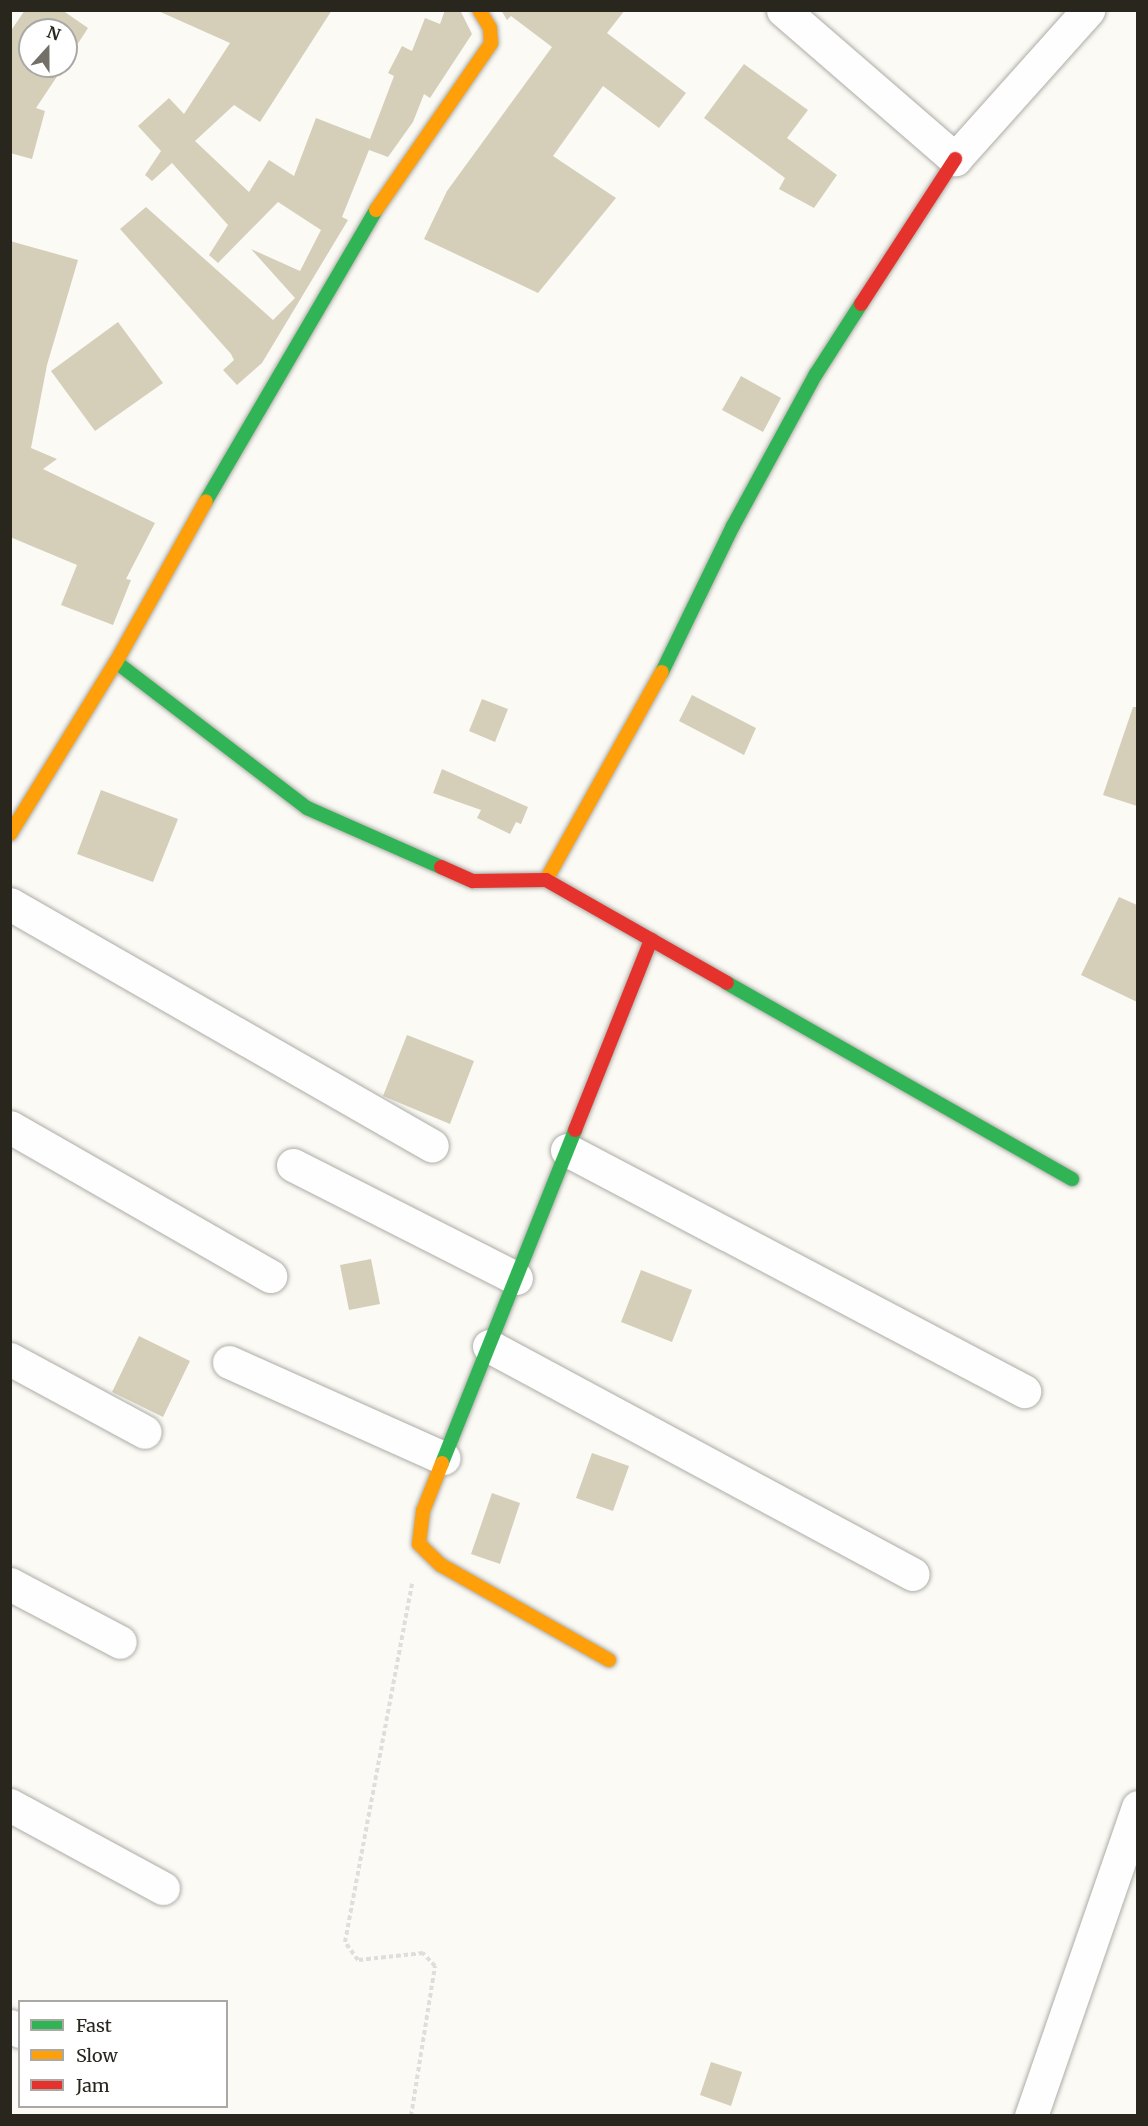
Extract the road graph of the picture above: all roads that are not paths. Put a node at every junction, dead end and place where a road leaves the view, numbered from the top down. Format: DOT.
graph roads {
  1 [pos="479,10"];
  2 [pos="783,10"];
  3 [pos="1088,10"];
  4 [pos="955,159"];
  5 [pos="116,662"];
  6 [pos="10,834"];
  7 [pos="546,880"];
  8 [pos="10,904"];
  9 [pos="651,940"];
  10 [pos="10,1127"];
  11 [pos="432,1146"];
  12 [pos="567,1150"];
  13 [pos="293,1165"];
  14 [pos="1072,1179"];
  15 [pos="270,1276"];
  16 [pos="516,1278"];
  17 [pos="489,1346"];
  18 [pos="10,1359"];
  19 [pos="229,1362"];
  20 [pos="1024,1391"];
  21 [pos="145,1432"];
  22 [pos="444,1458"];
  23 [pos="913,1575"];
  24 [pos="10,1584"];
  25 [pos="120,1642"];
  26 [pos="609,1660"];
  27 [pos="10,1805"];
  28 [pos="1137,1807"];
  29 [pos="163,1888"];
  30 [pos="1031,2115"];
  1 -- 5 [label="street"];
  2 -- 4 [label="street"];
  3 -- 4 [label="street"];
  4 -- 7 [label="street"];
  5 -- 6 [label="street"];
  5 -- 7 [label="street"];
  7 -- 9 [label="street"];
  8 -- 11 [label="street"];
  9 -- 12 [label="street"];
  9 -- 14 [label="street"];
  10 -- 15 [label="street"];
  12 -- 16 [label="street"];
  12 -- 20 [label="street"];
  13 -- 16 [label="street"];
  16 -- 17 [label="street"];
  17 -- 22 [label="street"];
  17 -- 23 [label="street"];
  18 -- 21 [label="street"];
  19 -- 22 [label="street"];
  22 -- 26 [label="street"];
  24 -- 25 [label="street"];
  27 -- 29 [label="street"];
  28 -- 30 [label="street"];
}
